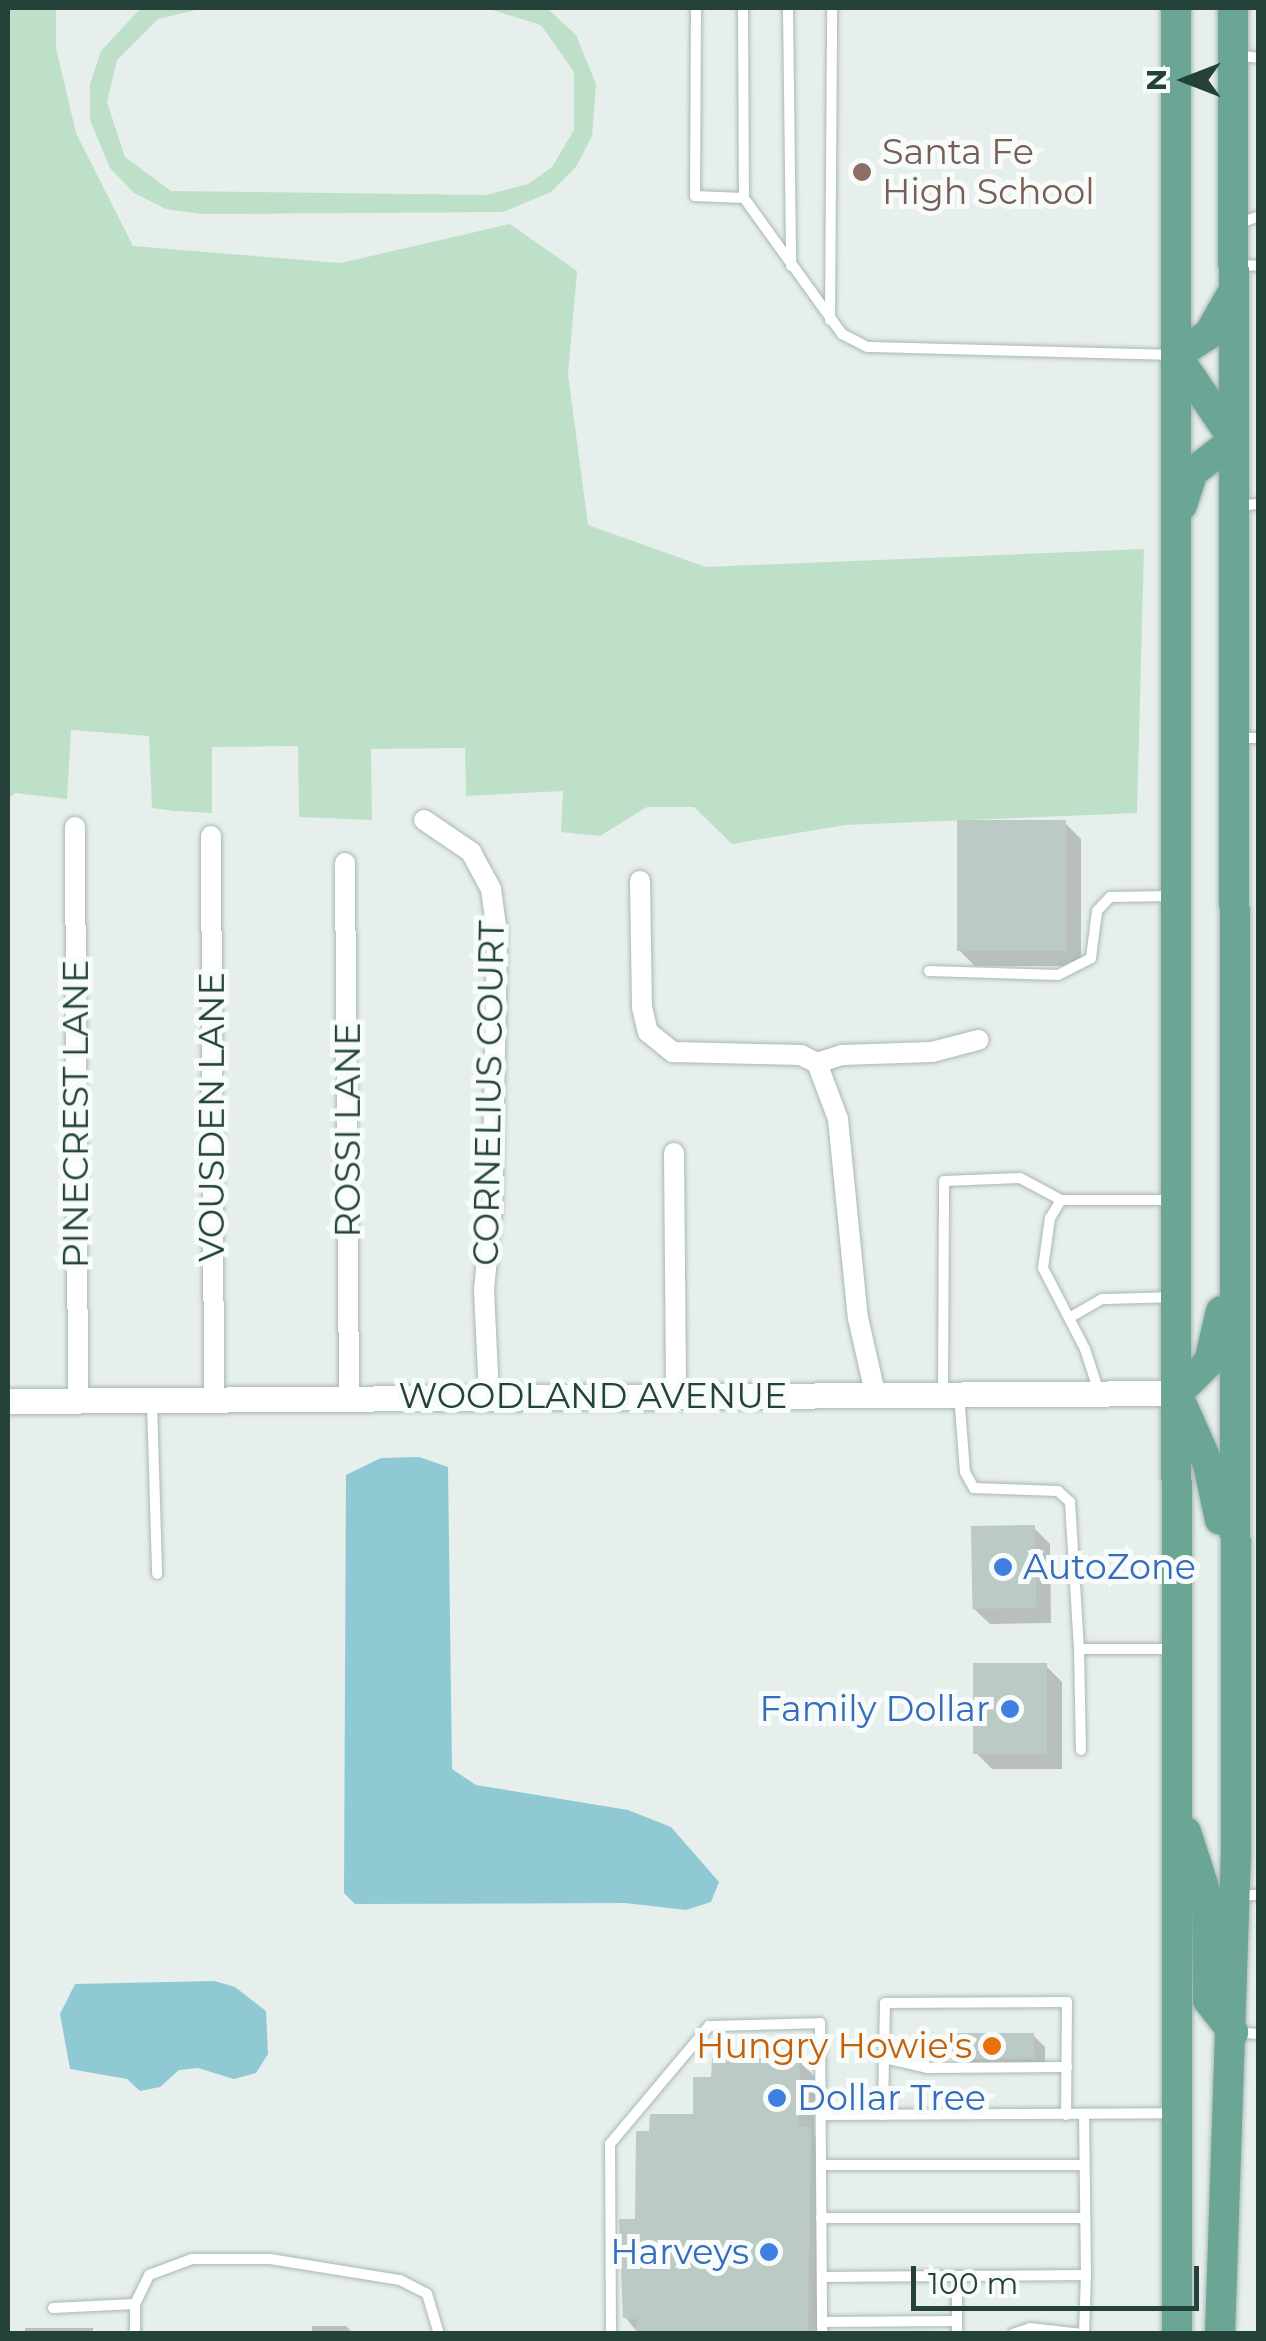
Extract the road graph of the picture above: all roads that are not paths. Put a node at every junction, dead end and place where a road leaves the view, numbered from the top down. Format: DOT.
graph roads {
  1 [pos="696,8"];
  2 [pos="744,8"];
  3 [pos="788,8"];
  4 [pos="832,8"];
  5 [pos="1176,8"];
  6 [pos="1233,8"];
  7 [pos="1246,56"];
  8 [pos="744,198"];
  9 [pos="1246,220"];
  10 [pos="791,268"];
  11 [pos="1242,273"];
  12 [pos="830,320"];
  13 [pos="1176,355"];
  14 [pos="1240,440"];
  15 [pos="1246,505"];
  16 [pos="1177,525"];
  17 [pos="1246,738"];
  18 [pos="424,820"];
  19 [pos="75,827"];
  20 [pos="211,836"];
  21 [pos="345,863"];
  22 [pos="640,881"];
  23 [pos="1177,896"];
  24 [pos="929,971"];
  25 [pos="978,1040"];
  26 [pos="817,1064"];
  27 [pos="674,1153"];
  28 [pos="1061,1200"];
  29 [pos="1178,1200"];
  30 [pos="1235,1238"];
  31 [pos="1178,1298"];
  32 [pos="1069,1318"];
  33 [pos="875,1393"];
  34 [pos="951,1393"];
  35 [pos="1099,1393"];
  36 [pos="1178,1393"];
  37 [pos="676,1395"];
  38 [pos="489,1396"];
  39 [pos="349,1397"];
  40 [pos="214,1398"];
  41 [pos="8,1401"];
  42 [pos="78,1401"];
  43 [pos="152,1402"];
  44 [pos="157,1574"];
  45 [pos="1234,1602"];
  46 [pos="1178,1649"];
  47 [pos="1079,1650"];
  48 [pos="1081,1750"];
  49 [pos="1178,1806"];
  50 [pos="1247,1896"];
  51 [pos="1246,2033"];
  52 [pos="884,2058"];
  53 [pos="1066,2067"];
  54 [pos="1178,2112"];
  55 [pos="820,2115"];
  56 [pos="883,2115"];
  57 [pos="1066,2115"];
  58 [pos="1084,2115"];
  59 [pos="1084,2165"];
  60 [pos="821,2166"];
  61 [pos="821,2218"];
  62 [pos="1085,2218"];
  63 [pos="1086,2275"];
  64 [pos="822,2277"];
  65 [pos="958,2278"];
  66 [pos="135,2304"];
  67 [pos="53,2308"];
  68 [pos="957,2321"];
  69 [pos="822,2328"];
  70 [pos="1083,2333"];
  71 [pos="135,2334"];
  72 [pos="439,2334"];
  73 [pos="611,2334"];
  74 [pos="957,2334"];
  75 [pos="1014,2334"];
  76 [pos="1177,2334"];
  77 [pos="1220,2334"];
  1 -- 8 [label="lane"];
  2 -- 8 [label="lane"];
  3 -- 10 [label="lane"];
  4 -- 12 [label="lane"];
  5 -- 13 [label="main road"];
  6 -- 7 [label="main road"];
  7 -- 9 [label="main road"];
  8 -- 10 [label="lane"];
  9 -- 11 [label="main road"];
  10 -- 12 [label="lane"];
  11 -- 13 [label="main road"];
  11 -- 14 [label="main road"];
  12 -- 13 [label="lane"];
  13 -- 14 [label="main road"];
  13 -- 16 [label="main road"];
  14 -- 15 [label="main road"];
  14 -- 16 [label="main road"];
  15 -- 17 [label="main road"];
  16 -- 23 [label="main road"];
  17 -- 30 [label="main road"];
  18 -- 38 [label="street, CORNELIUS COURT"];
  19 -- 42 [label="street, PINECREST LANE"];
  20 -- 40 [label="street, VOUSDEN LANE"];
  21 -- 39 [label="street, ROSSI LANE"];
  22 -- 26 [label="street"];
  23 -- 24 [label="lane"];
  23 -- 29 [label="main road"];
  25 -- 26 [label="street"];
  26 -- 33 [label="street"];
  27 -- 37 [label="street"];
  28 -- 29 [label="lane"];
  28 -- 32 [label="lane"];
  28 -- 34 [label="lane"];
  29 -- 31 [label="main road"];
  30 -- 36 [label="main road"];
  30 -- 45 [label="main road"];
  31 -- 32 [label="lane"];
  31 -- 36 [label="main road"];
  32 -- 35 [label="lane"];
  33 -- 34 [label="street, WOODLAND AVENUE"];
  33 -- 37 [label="street, WOODLAND AVENUE"];
  34 -- 35 [label="street, WOODLAND AVENUE"];
  34 -- 47 [label="lane"];
  35 -- 36 [label="street, WOODLAND AVENUE"];
  36 -- 45 [label="main road"];
  36 -- 46 [label="main road"];
  37 -- 38 [label="street, WOODLAND AVENUE"];
  38 -- 39 [label="street, WOODLAND AVENUE"];
  39 -- 40 [label="street, WOODLAND AVENUE"];
  40 -- 43 [label="street, WOODLAND AVENUE"];
  41 -- 42 [label="street, WOODLAND AVENUE"];
  42 -- 43 [label="street, WOODLAND AVENUE"];
  43 -- 44 [label="lane"];
  45 -- 50 [label="main road"];
  46 -- 47 [label="lane"];
  46 -- 49 [label="main road"];
  47 -- 48 [label="lane"];
  49 -- 51 [label="main road"];
  49 -- 54 [label="main road"];
  50 -- 51 [label="main road"];
  51 -- 77 [label="main road"];
  52 -- 53 [label="lane"];
  52 -- 53 [label="lane"];
  52 -- 56 [label="lane"];
  53 -- 57 [label="lane"];
  54 -- 58 [label="lane"];
  54 -- 76 [label="main road"];
  55 -- 56 [label="lane"];
  55 -- 60 [label="lane"];
  55 -- 73 [label="lane"];
  56 -- 57 [label="lane"];
  57 -- 58 [label="lane"];
  58 -- 59 [label="lane"];
  59 -- 60 [label="lane"];
  59 -- 62 [label="lane"];
  60 -- 61 [label="lane"];
  61 -- 62 [label="lane"];
  61 -- 64 [label="lane"];
  62 -- 63 [label="lane"];
  63 -- 65 [label="lane"];
  63 -- 70 [label="lane"];
  64 -- 65 [label="lane"];
  64 -- 69 [label="lane"];
  65 -- 68 [label="lane"];
  66 -- 67 [label="lane"];
  66 -- 71 [label="lane"];
  66 -- 72 [label="lane"];
  68 -- 69 [label="lane"];
  68 -- 74 [label="lane"];
  70 -- 75 [label="lane"];
}
